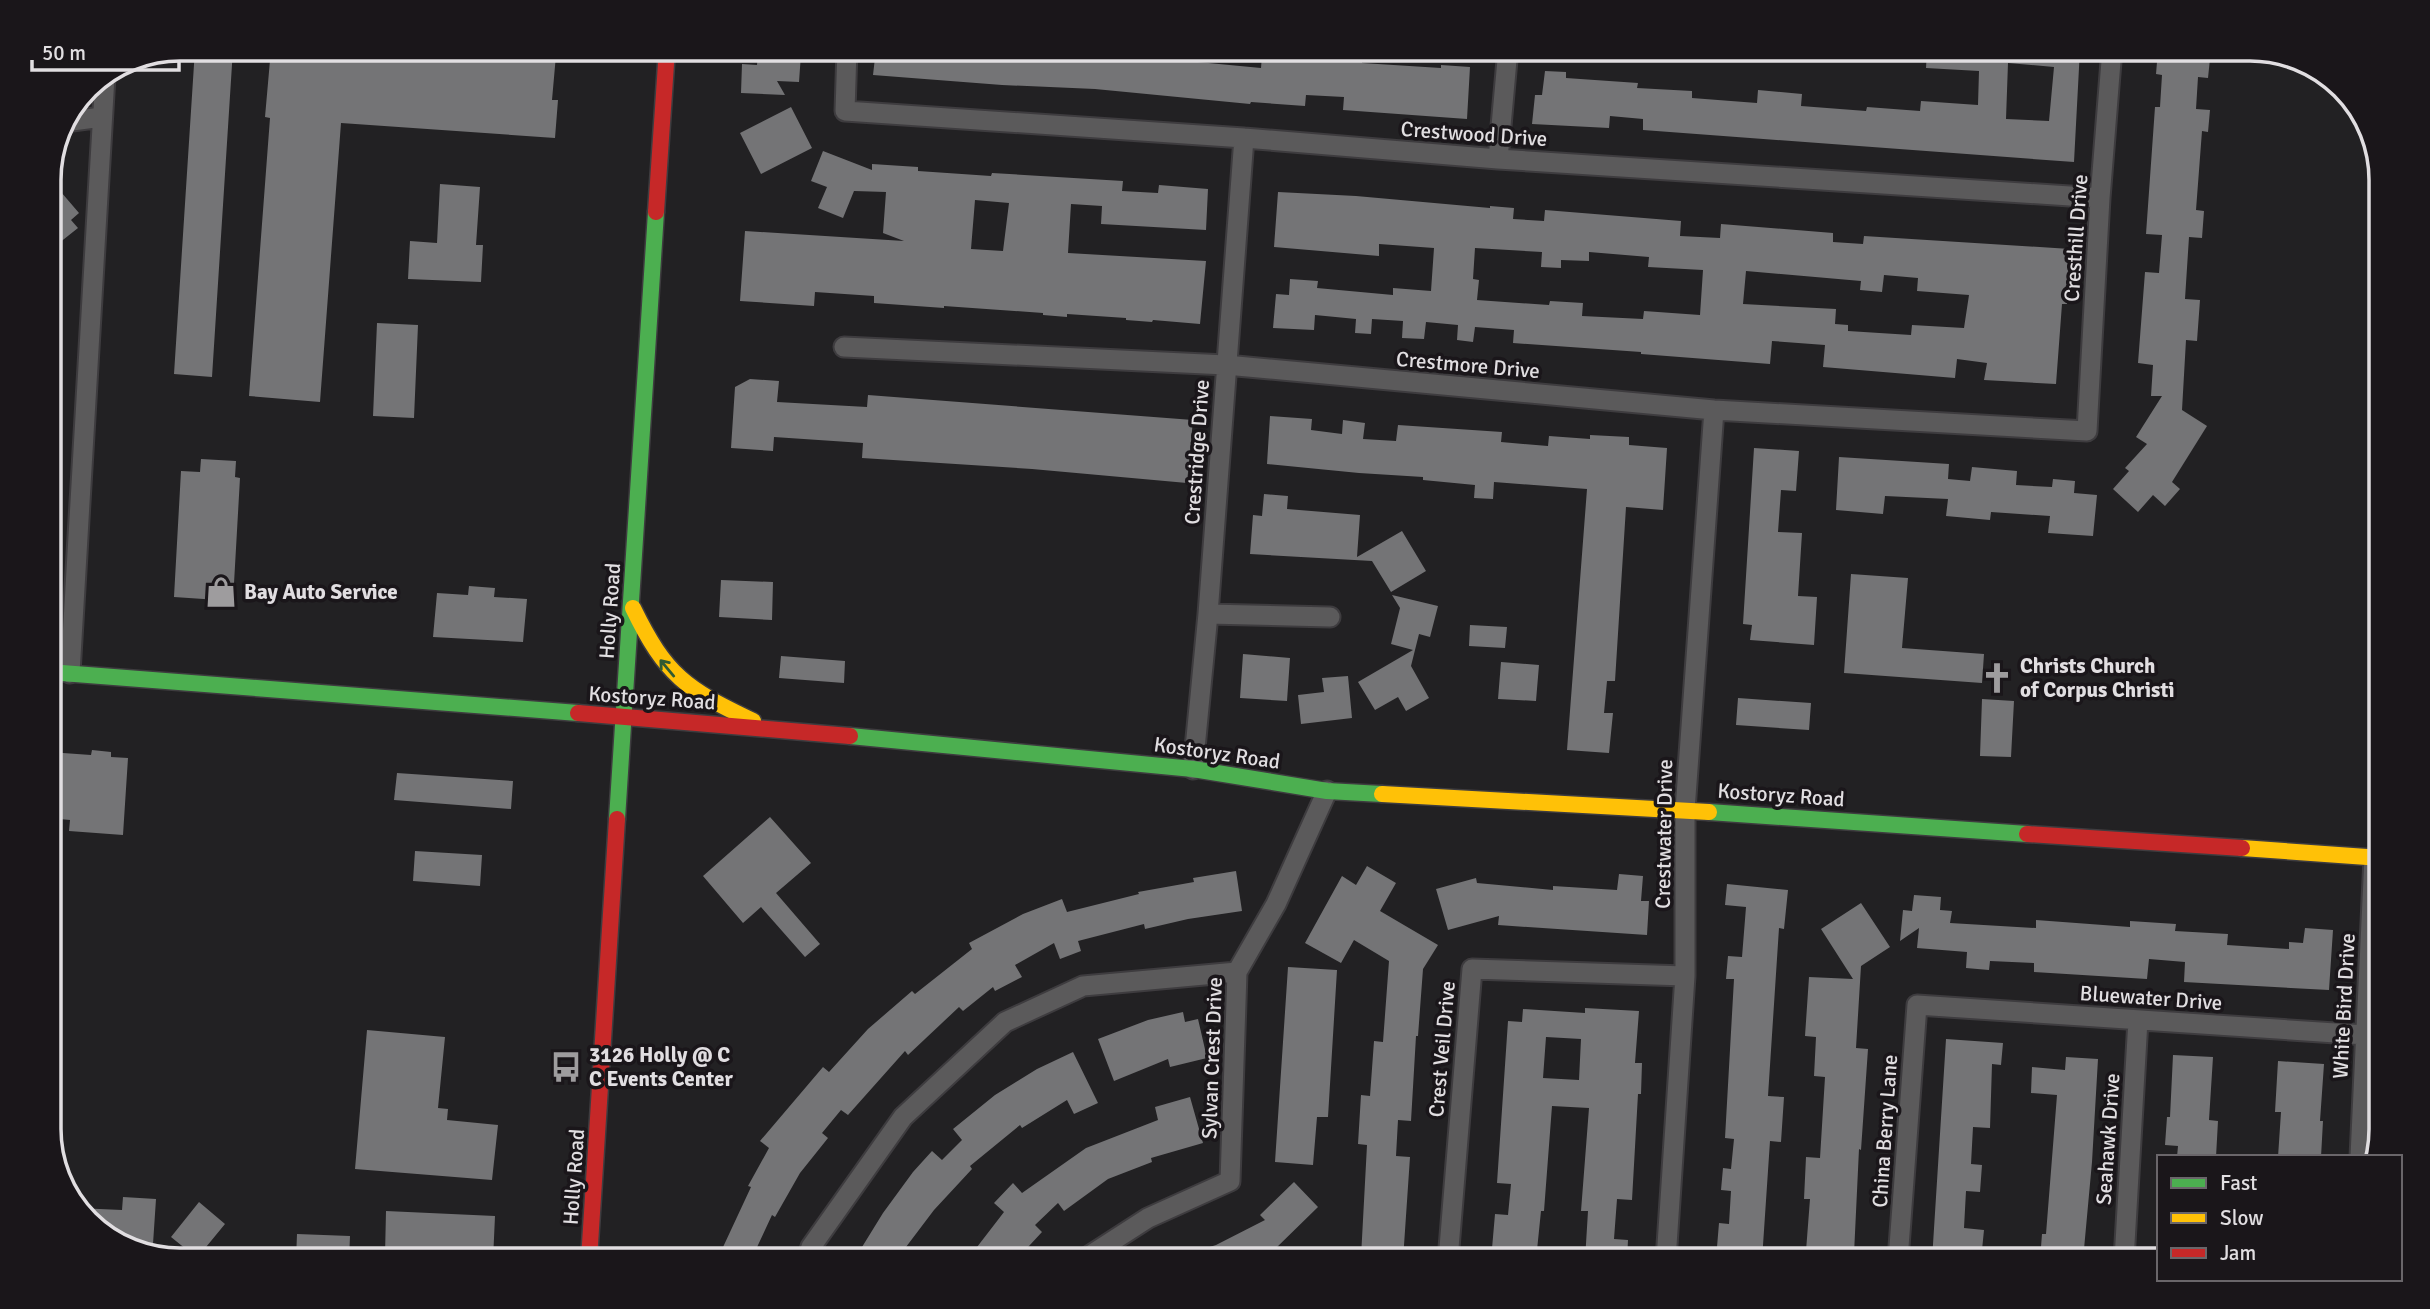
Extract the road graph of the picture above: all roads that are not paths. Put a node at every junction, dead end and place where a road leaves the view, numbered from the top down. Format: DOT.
graph roads {
  1 [pos="666,61"];
  2 [pos="847,61"];
  3 [pos="1507,61"];
  4 [pos="2111,61"];
  5 [pos="103,90"];
  6 [pos="102,117"];
  7 [pos="78,120"];
  8 [pos="1244,138"];
  9 [pos="1498,159"];
  10 [pos="2100,198"];
  11 [pos="844,347"];
  12 [pos="1226,365"];
  13 [pos="1714,410"];
  14 [pos="2087,431"];
  15 [pos="631,605"];
  16 [pos="1208,614"];
  17 [pos="1330,617"];
  18 [pos="62,672"];
  19 [pos="70,673"];
  20 [pos="624,718"];
  21 [pos="767,728"];
  22 [pos="1193,769"];
  23 [pos="1327,791"];
  24 [pos="1685,810"];
  25 [pos="2369,857"];
  26 [pos="1237,972"];
  27 [pos="1685,976"];
  28 [pos="1917,1005"];
  29 [pos="2138,1020"];
  30 [pos="2369,1036"];
  31 [pos="2369,1080"];
  32 [pos="2360,1155"];
  33 [pos="590,1248"];
  34 [pos="811,1248"];
  35 [pos="1102,1248"];
  36 [pos="1449,1248"];
  37 [pos="1667,1248"];
  38 [pos="1899,1248"];
  39 [pos="2125,1248"];
  1 -- 15 [label="main road, Holly Road"];
  2 -- 8 [label="street, Crestwood Drive"];
  3 -- 9 [label="street"];
  4 -- 10 [label="street, Cresthill Drive"];
  5 -- 6 [label="street"];
  6 -- 7 [label="street"];
  6 -- 19 [label="street"];
  8 -- 9 [label="street, Crestwood Drive"];
  8 -- 12 [label="street, Crestridge Drive"];
  9 -- 10 [label="street, Crestwood Drive"];
  10 -- 14 [label="street, Cresthill Drive"];
  11 -- 12 [label="street, Crestmore Drive"];
  12 -- 13 [label="street, Crestmore Drive"];
  12 -- 16 [label="street, Crestridge Drive"];
  13 -- 14 [label="street, Crestmore Drive"];
  13 -- 24 [label="street, Crestwater Drive"];
  15 -- 20 [label="main road, Holly Road"];
  21 -- 15 [label="main road, one-way"];
  16 -- 17 [label="street"];
  16 -- 22 [label="street, Crestridge Drive"];
  18 -- 19 [label="main road, Kostoryz Road"];
  19 -- 20 [label="main road, Kostoryz Road"];
  20 -- 21 [label="main road, Kostoryz Road"];
  20 -- 33 [label="main road, Holly Road"];
  21 -- 22 [label="main road, Kostoryz Road"];
  22 -- 23 [label="main road, Kostoryz Road"];
  23 -- 24 [label="main road, Kostoryz Road"];
  23 -- 26 [label="street, Sylvan Crest Drive"];
  24 -- 25 [label="main road, Kostoryz Road"];
  24 -- 27 [label="street, Crestwater Drive"];
  26 -- 34 [label="street"];
  26 -- 35 [label="street, Sylvan Crest Drive"];
  27 -- 36 [label="street, Crest Veil Drive"];
  27 -- 37 [label="street, Crestwater Drive"];
  28 -- 29 [label="street, Bluewater Drive"];
  28 -- 38 [label="street, China Berry Lane"];
  29 -- 30 [label="street, Bluewater Drive"];
  29 -- 39 [label="street, Seahawk Drive"];
  31 -- 32 [label="street, White Bird Drive"];
}
